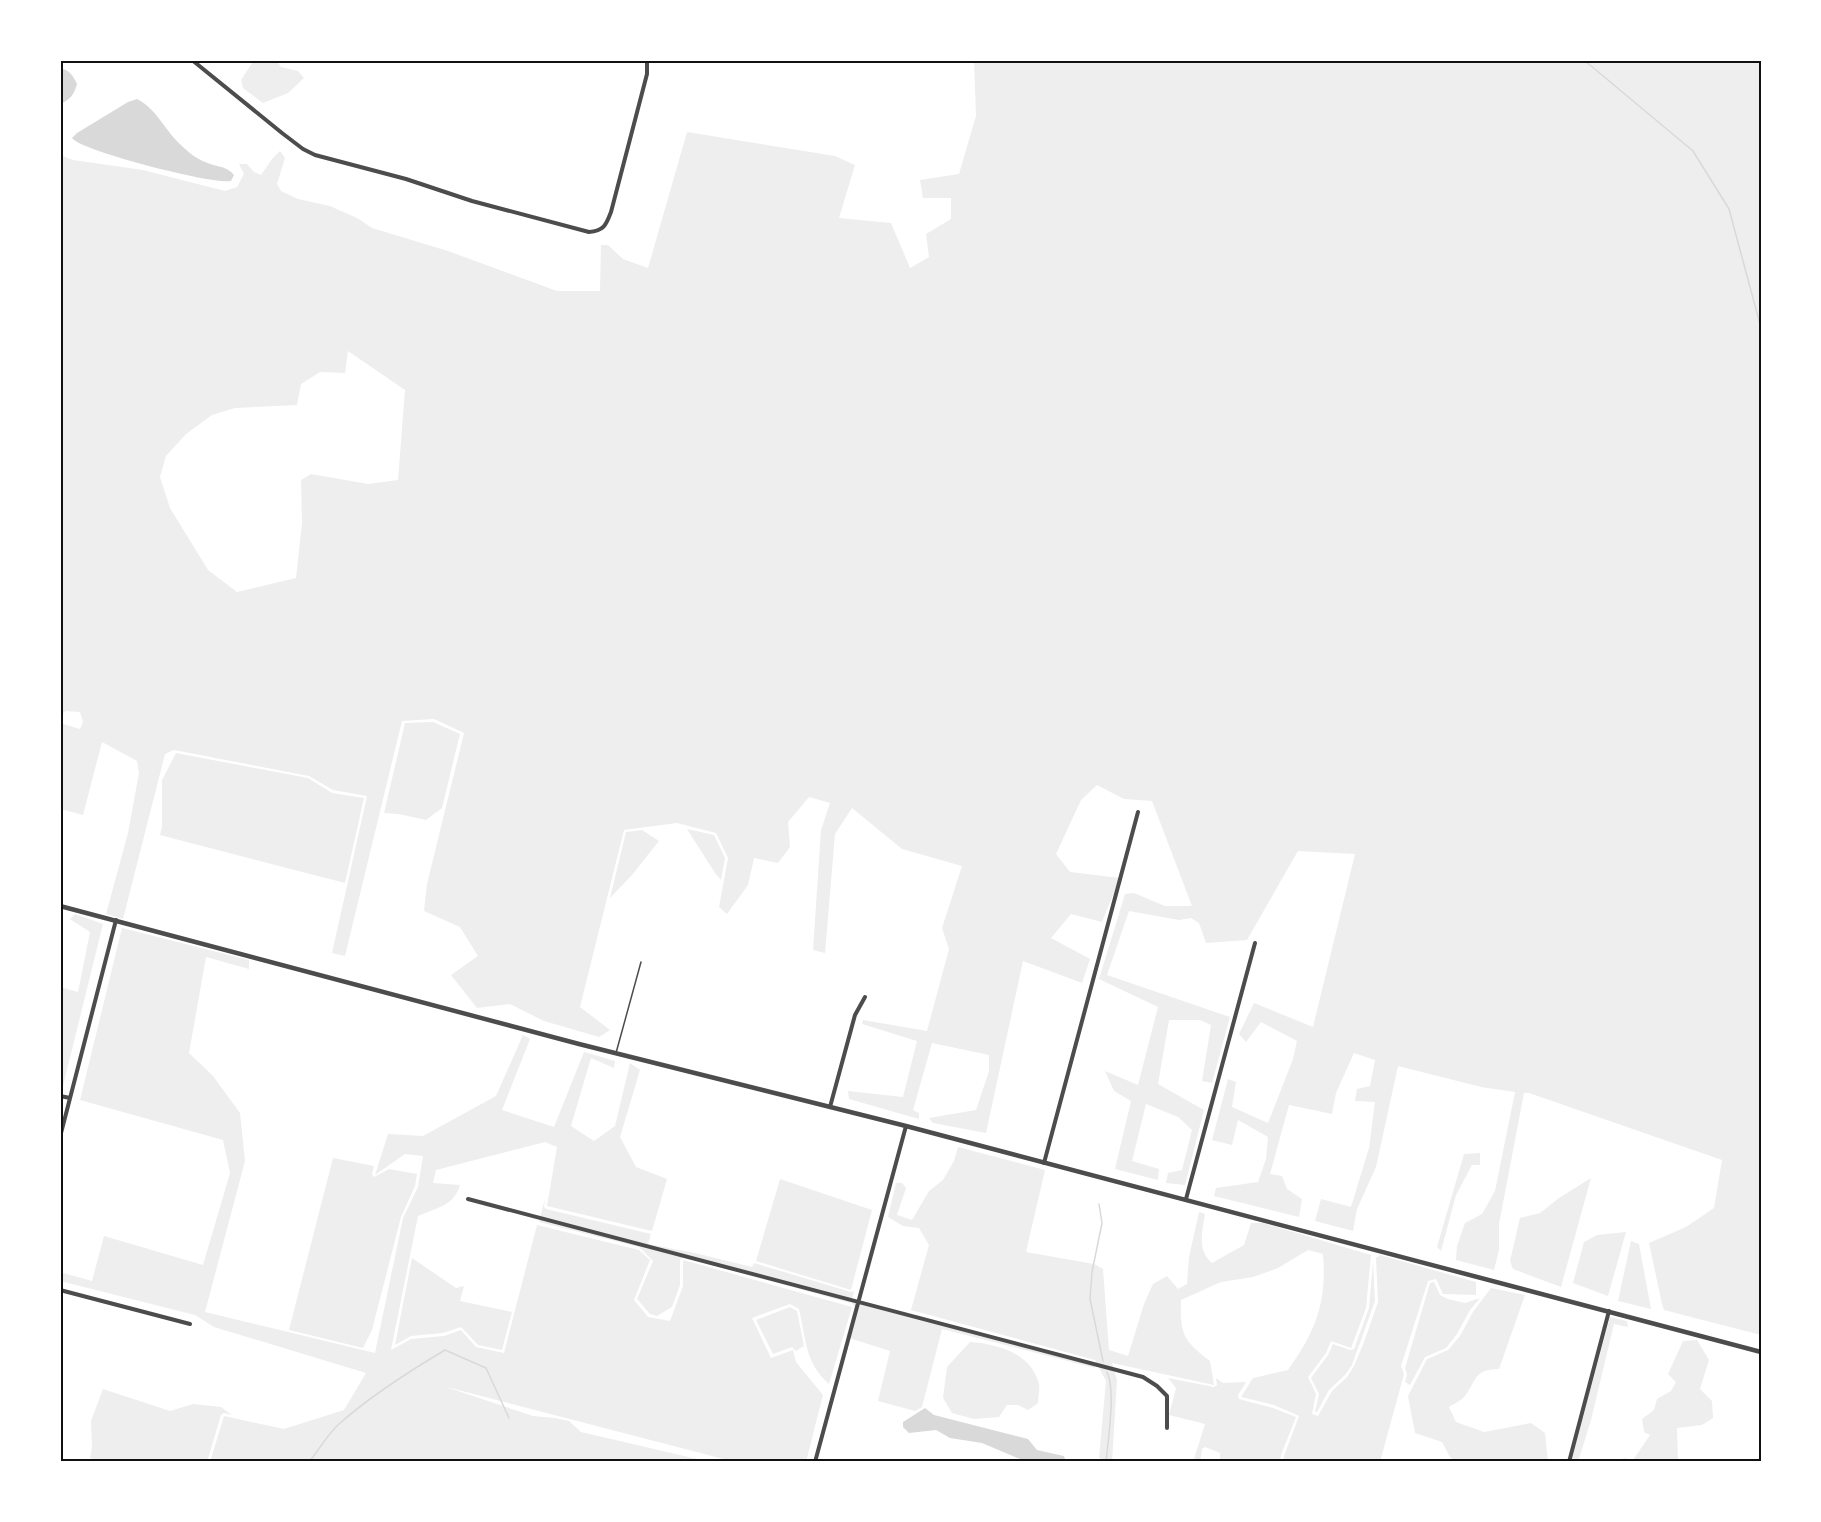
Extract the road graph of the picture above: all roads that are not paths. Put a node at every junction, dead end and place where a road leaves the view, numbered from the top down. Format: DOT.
graph roads {
  1 [pos="192,60"];
  2 [pos="647,60"];
  3 [pos="1138,812"];
  4 [pos="60,906"];
  5 [pos="116,920"];
  6 [pos="1255,943"];
  7 [pos="641,962"];
  8 [pos="865,997"];
  9 [pos="616,1053"];
  10 [pos="60,1096"];
  11 [pos="70,1098"];
  12 [pos="830,1107"];
  13 [pos="906,1126"];
  14 [pos="60,1137"];
  15 [pos="1044,1163"];
  16 [pos="468,1199"];
  17 [pos="1186,1199"];
  18 [pos="60,1290"];
  19 [pos="858,1301"];
  20 [pos="1609,1311"];
  21 [pos="190,1324"];
  22 [pos="1761,1352"];
  23 [pos="1167,1428"];
  24 [pos="815,1462"];
  25 [pos="1569,1462"];
  1 -- 2 [label="street"];
  3 -- 15 [label="street"];
  4 -- 5 [label="street"];
  5 -- 9 [label="street"];
  5 -- 11 [label="street"];
  6 -- 17 [label="street"];
  7 -- 9 [label="lane"];
  8 -- 12 [label="street"];
  9 -- 12 [label="street"];
  10 -- 11 [label="street"];
  11 -- 14 [label="street"];
  12 -- 13 [label="street"];
  13 -- 15 [label="street"];
  13 -- 19 [label="street"];
  15 -- 17 [label="street"];
  16 -- 19 [label="street"];
  17 -- 20 [label="street"];
  18 -- 21 [label="street"];
  19 -- 23 [label="street"];
  19 -- 24 [label="street"];
  20 -- 22 [label="street"];
  20 -- 25 [label="street"];
}
